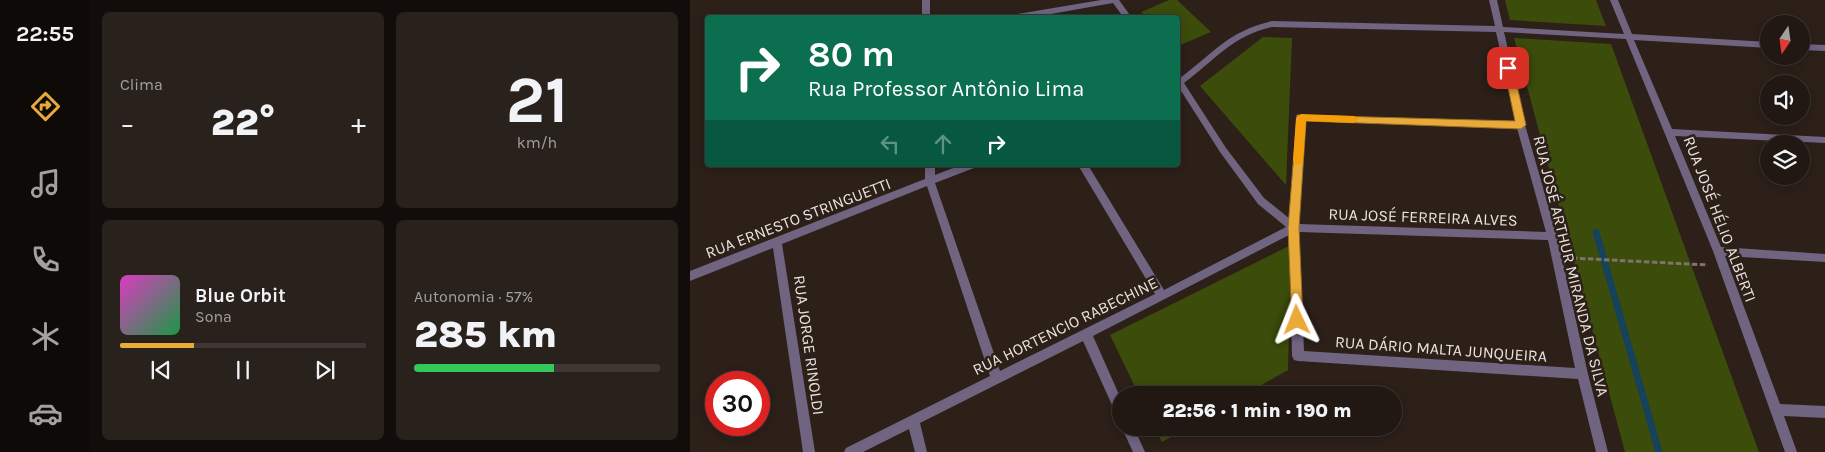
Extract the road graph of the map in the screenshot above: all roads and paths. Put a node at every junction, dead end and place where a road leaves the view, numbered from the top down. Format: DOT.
graph roads {
  1 [pos="926,0"];
  2 [pos="1115,0"];
  3 [pos="1493,0"];
  4 [pos="1614,0"];
  5 [pos="926,15"];
  6 [pos="1028,15"];
  7 [pos="1126,15"];
  8 [pos="1500,29"];
  9 [pos="1630,38"];
  10 [pos="1760,45"];
  11 [pos="1810,47"];
  12 [pos="1825,48"];
  13 [pos="1180,79"];
  14 [pos="1180,84"];
  15 [pos="1521,125"];
  16 [pos="1670,132"];
  17 [pos="1825,140"];
  18 [pos="930,167"];
  19 [pos="966,167"];
  20 [pos="1083,167"];
  21 [pos="930,182"];
  22 [pos="1294,228"];
  23 [pos="1552,236"];
  24 [pos="778,242"];
  25 [pos="1718,251"];
  26 [pos="1586,258"];
  27 [pos="1825,258"];
  28 [pos="1724,266"];
  29 [pos="690,276"];
  30 [pos="1162,296"];
  31 [pos="1086,334"];
  32 [pos="1582,374"];
  33 [pos="997,378"];
  34 [pos="1112,392"];
  35 [pos="1776,410"];
  36 [pos="1825,412"];
  37 [pos="913,420"];
  38 [pos="1132,436"];
  39 [pos="809,452"];
  40 [pos="850,452"];
  41 [pos="922,452"];
  42 [pos="1139,452"];
  43 [pos="1602,452"];
  44 [pos="1791,452"];
  1 -- 5 [label="street"];
  2 -- 6 [label="street"];
  2 -- 7 [label="street"];
  3 -- 8 [label="street, RUA JOSÉ ARTHUR MIRANDA DA SILVA"];
  4 -- 9 [label="street, RUA JOSÉ HÉLIO ALBERTI"];
  8 -- 9 [label="street"];
  8 -- 13 [label="street"];
  8 -- 15 [label="street, RUA JOSÉ ARTHUR MIRANDA DA SILVA"];
  9 -- 10 [label="street"];
  9 -- 16 [label="street, RUA JOSÉ HÉLIO ALBERTI"];
  11 -- 12 [label="street"];
  14 -- 22 [label="street"];
  15 -- 22 [label="street"];
  15 -- 23 [label="street, RUA JOSÉ ARTHUR MIRANDA DA SILVA"];
  16 -- 17 [label="street"];
  16 -- 25 [label="street, RUA JOSÉ HÉLIO ALBERTI"];
  18 -- 21 [label="street"];
  19 -- 21 [label="street, RUA ERNESTO STRINGUETTI"];
  20 -- 30 [label="street"];
  21 -- 24 [label="street, RUA ERNESTO STRINGUETTI"];
  21 -- 33 [label="street"];
  22 -- 23 [label="street, RUA JOSÉ FERREIRA ALVES"];
  22 -- 30 [label="street, RUA HORTENCIO RABECHINE"];
  22 -- 32 [label="street, RUA DÁRIO MALTA JUNQUEIRA"];
  23 -- 32 [label="street, RUA JOSÉ ARTHUR MIRANDA DA SILVA"];
  24 -- 29 [label="street, RUA ERNESTO STRINGUETTI"];
  24 -- 39 [label="street, RUA JORGE RINOLDI"];
  25 -- 27 [label="street"];
  25 -- 28 [label="street, RUA JOSÉ HÉLIO ALBERTI"];
  26 -- 28 [label="path"];
  28 -- 35 [label="street, RUA JOSÉ HÉLIO ALBERTI"];
  30 -- 31 [label="street, RUA HORTENCIO RABECHINE"];
  31 -- 33 [label="street, RUA HORTENCIO RABECHINE"];
  31 -- 34 [label="street"];
  32 -- 43 [label="street, RUA JOSÉ ARTHUR MIRANDA DA SILVA"];
  33 -- 37 [label="street, RUA HORTENCIO RABECHINE"];
  35 -- 36 [label="street"];
  35 -- 44 [label="street, RUA JOSÉ HÉLIO ALBERTI"];
  37 -- 40 [label="street, RUA HORTENCIO RABECHINE"];
  37 -- 41 [label="street"];
  38 -- 42 [label="street"];
}
